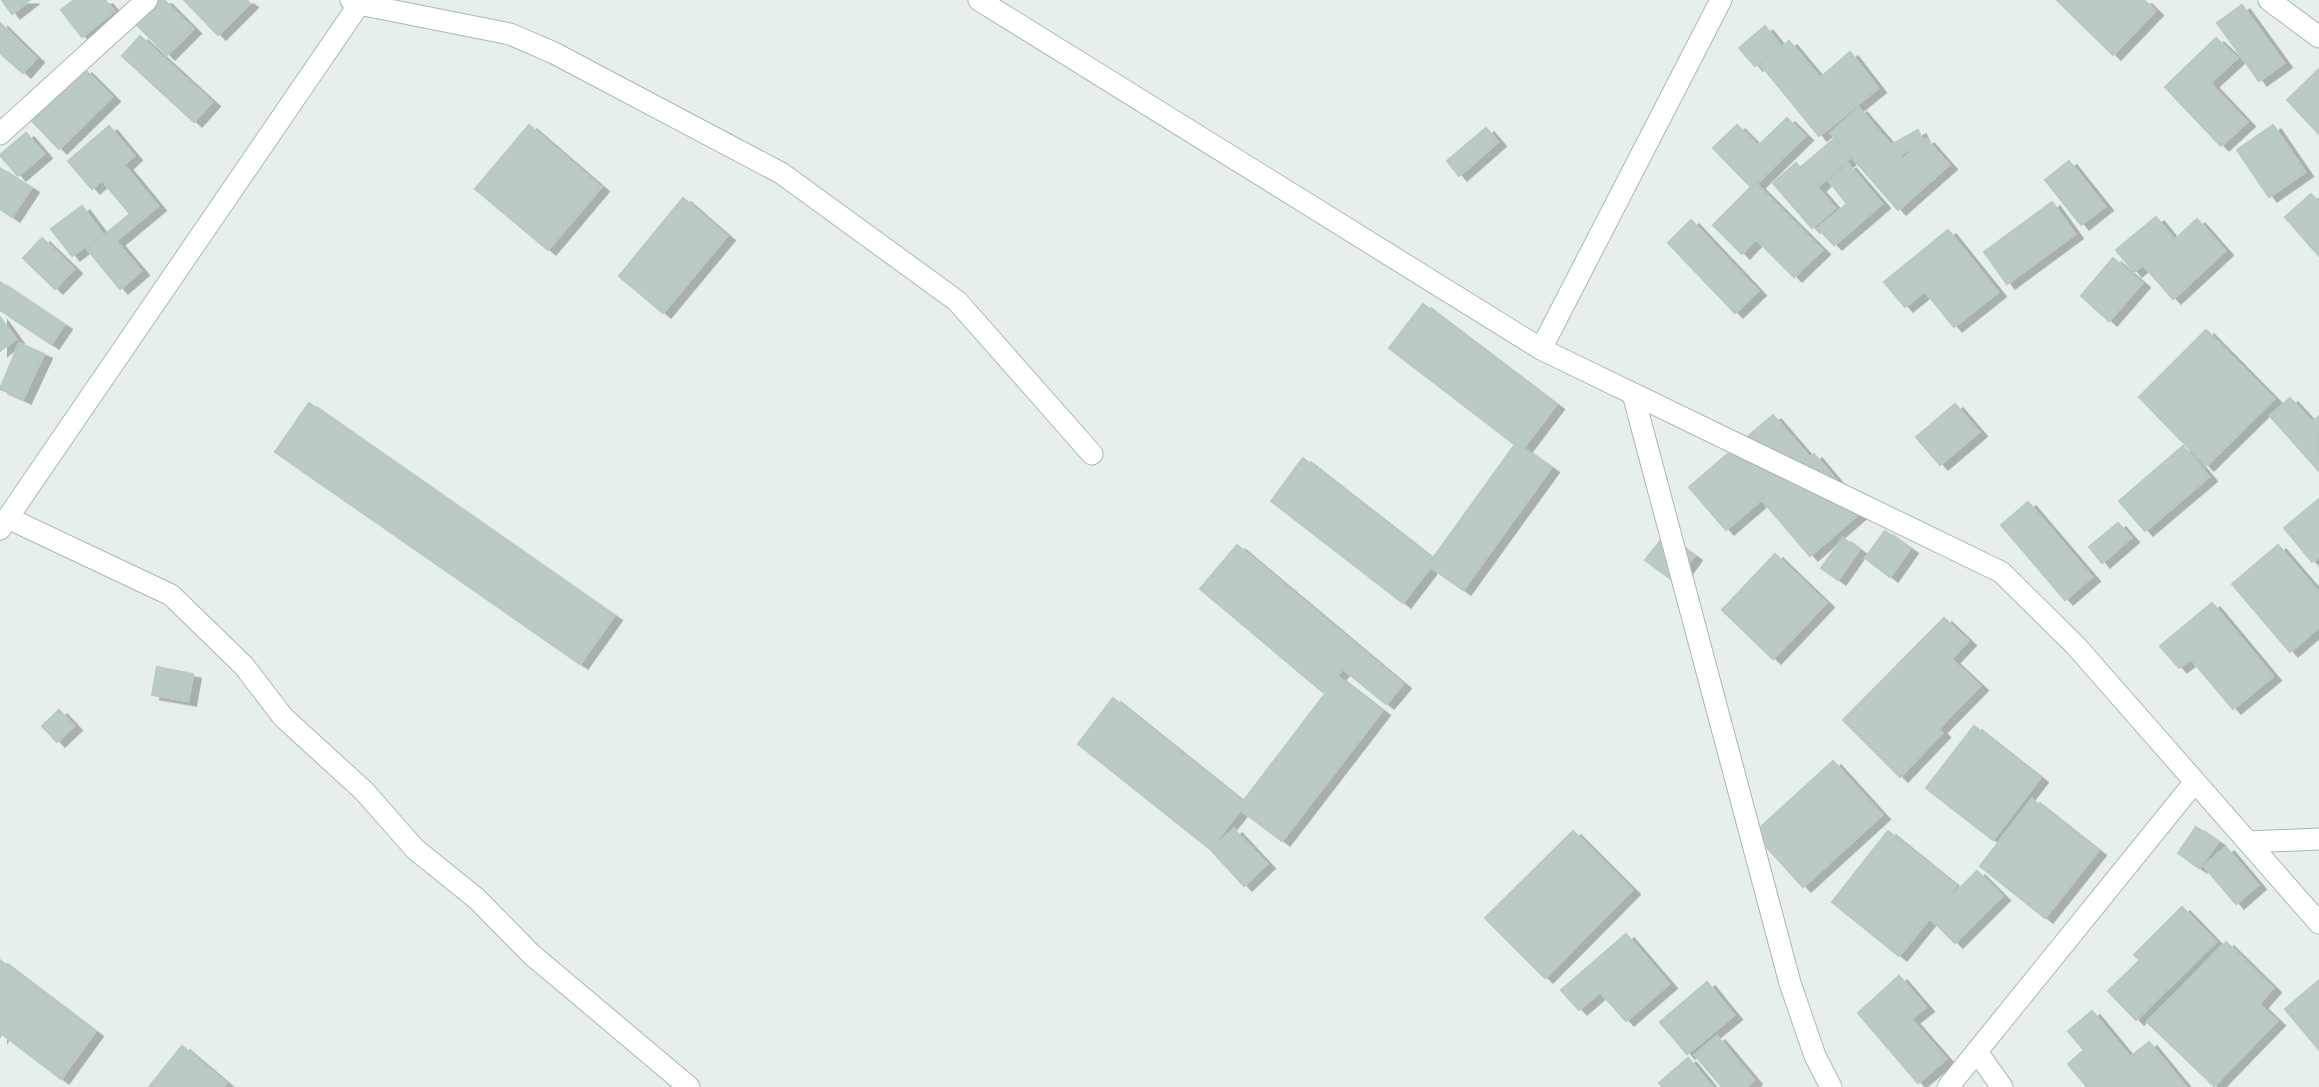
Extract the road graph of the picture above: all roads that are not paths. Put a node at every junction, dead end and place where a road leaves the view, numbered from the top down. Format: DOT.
graph roads {
  1 [pos="147,0"];
  2 [pos="979,0"];
  3 [pos="1721,0"];
  4 [pos="2269,0"];
  5 [pos="357,1"];
  6 [pos="2319,37"];
  7 [pos="0,134"];
  8 [pos="1541,349"];
  9 [pos="1633,394"];
  10 [pos="1092,454"];
  11 [pos="4,523"];
  12 [pos="2194,783"];
  13 [pos="2319,839"];
  14 [pos="2250,842"];
  15 [pos="2319,923"];
  16 [pos="1977,1052"];
  17 [pos="689,1087"];
  18 [pos="1831,1087"];
  19 [pos="1948,1087"];
  20 [pos="2002,1087"];
  1 -- 7 [label="street"];
  2 -- 8 [label="street"];
  3 -- 8 [label="street"];
  4 -- 6 [label="street"];
  5 -- 10 [label="street"];
  5 -- 11 [label="street"];
  8 -- 9 [label="street"];
  9 -- 12 [label="street"];
  9 -- 18 [label="street"];
  11 -- 17 [label="street"];
  12 -- 14 [label="street"];
  12 -- 16 [label="street"];
  13 -- 14 [label="street"];
  14 -- 15 [label="street"];
  16 -- 19 [label="street"];
  16 -- 20 [label="street"];
}
